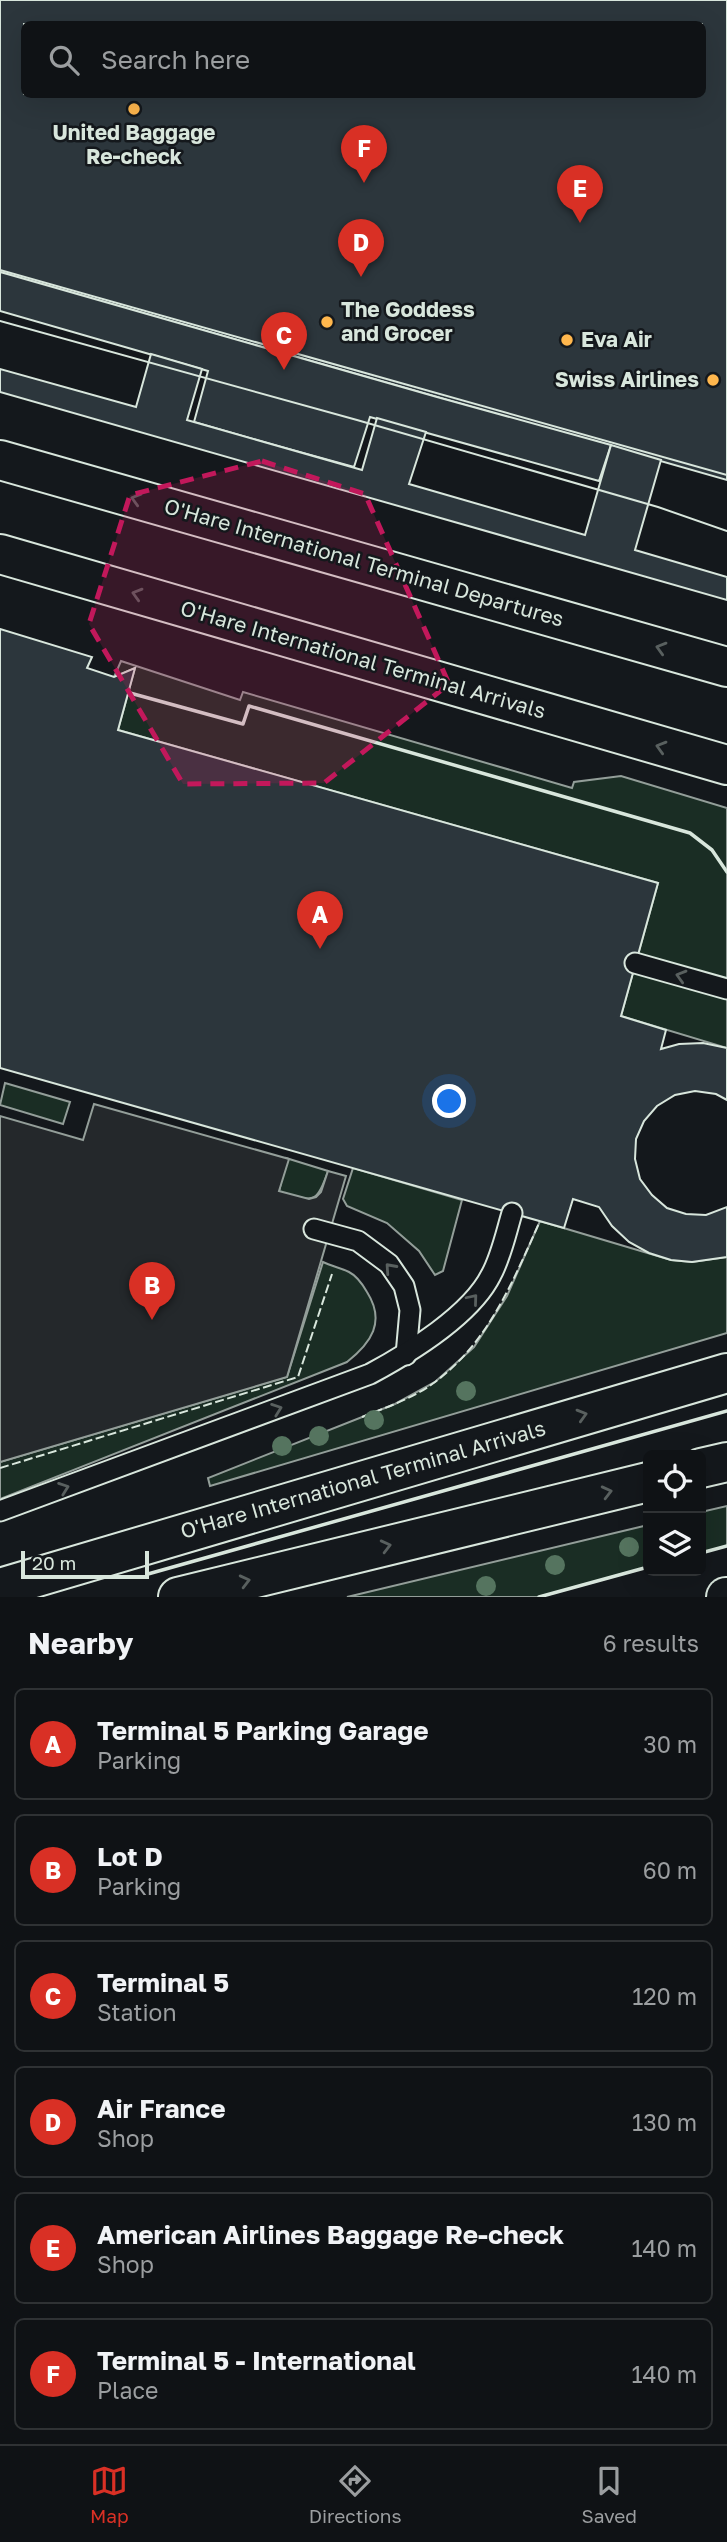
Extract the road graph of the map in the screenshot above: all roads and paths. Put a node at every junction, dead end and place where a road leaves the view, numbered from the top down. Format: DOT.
graph roads {
  1 [pos="0,460"];
  2 [pos="0,554"];
  3 [pos="727,667"];
  4 [pos="727,765"];
  5 [pos="635,964"];
  6 [pos="727,989"];
  7 [pos="512,1213"];
  8 [pos="314,1229"];
  9 [pos="406,1355"];
  10 [pos="727,1373"];
  11 [pos="727,1462"];
  12 [pos="706,1467"];
  13 [pos="643,1483"];
  14 [pos="0,1511"];
  15 [pos="0,1588"];
  16 [pos="178,1597"];
  3 -- 1 [label="street, O'Hare International Terminal Departures, one-way"];
  4 -- 2 [label="street, O'Hare International Terminal Arrivals, one-way"];
  6 -- 5 [label="lane, one-way"];
  9 -- 7 [label="lane, one-way"];
  9 -- 8 [label="lane, one-way"];
  14 -- 9 [label="lane, one-way"];
  15 -- 10 [label="street, O'Hare International Terminal Arrivals, one-way"];
  11 -- 12 [label="street"];
  16 -- 13 [label="street, one-way"];
}
